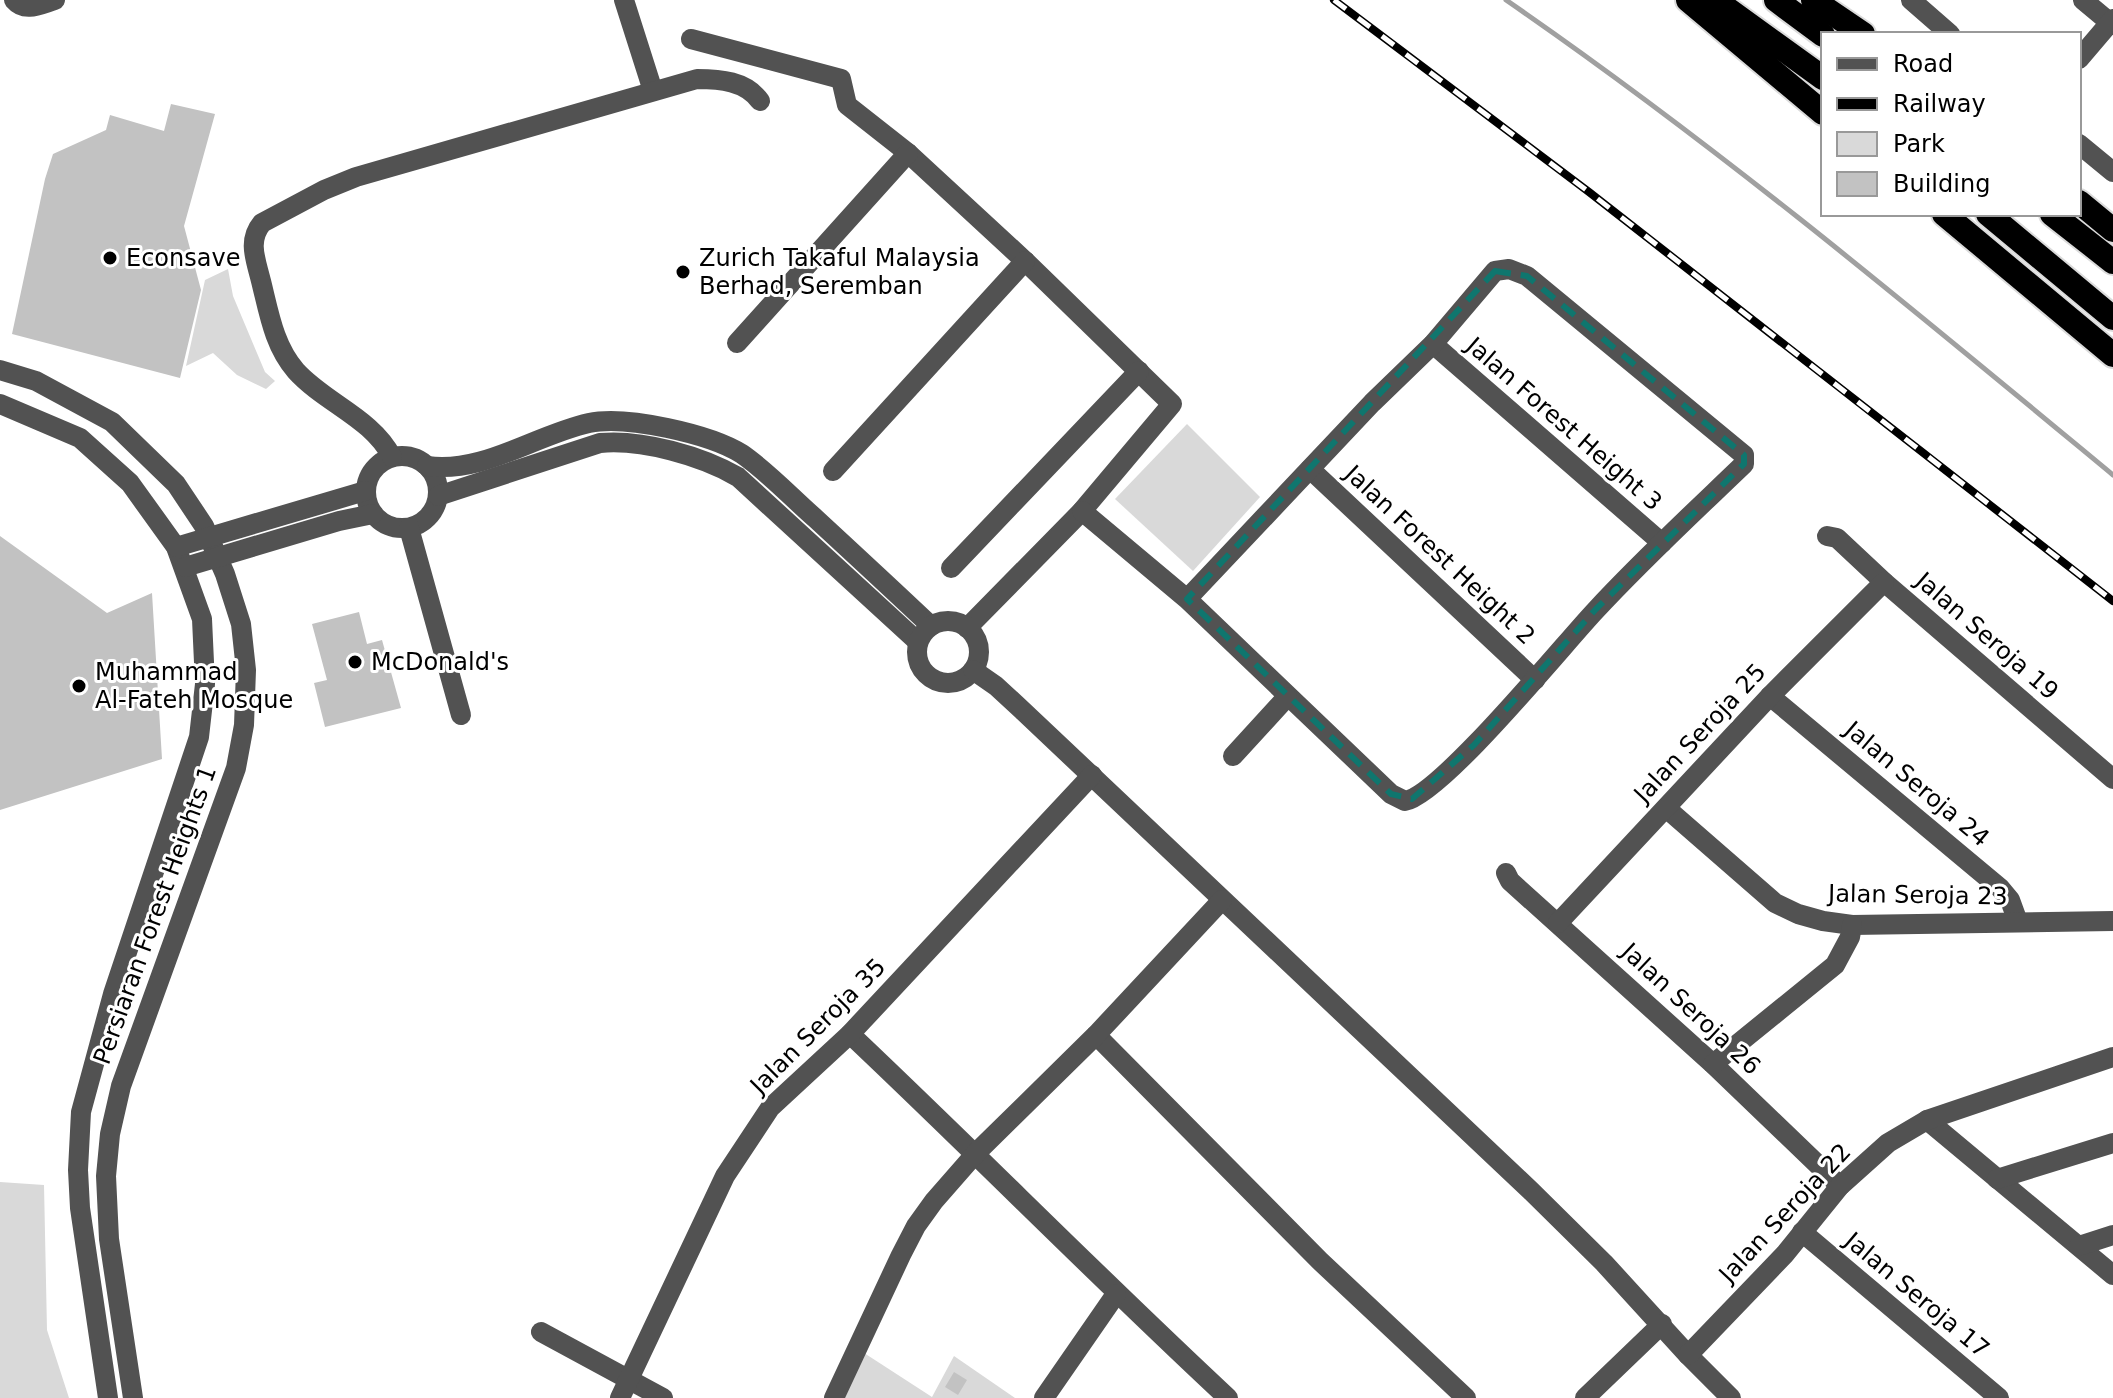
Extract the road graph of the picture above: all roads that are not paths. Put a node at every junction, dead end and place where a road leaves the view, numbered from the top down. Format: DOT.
graph roads {
  1 [pos="14,0"];
  2 [pos="55,0"];
  3 [pos="624,0"];
  4 [pos="1688,0"];
  5 [pos="1715,0"];
  6 [pos="1776,0"];
  7 [pos="1813,0"];
  8 [pos="1911,0"];
  9 [pos="2083,0"];
  10 [pos="2112,22"];
  11 [pos="1860,32"];
  12 [pos="1948,32"];
  13 [pos="1821,34"];
  14 [pos="691,39"];
  15 [pos="2081,57"];
  16 [pos="1821,77"];
  17 [pos="653,91"];
  18 [pos="760,101"];
  19 [pos="1821,111"];
  20 [pos="2081,146"];
  21 [pos="908,153"];
  22 [pos="2113,172"];
  23 [pos="2081,204"];
  24 [pos="1946,216"];
  25 [pos="1990,216"];
  26 [pos="2055,216"];
  27 [pos="2113,230"];
  28 [pos="1025,261"];
  29 [pos="2113,262"];
  30 [pos="2113,318"];
  31 [pos="737,343"];
  32 [pos="1433,344"];
  33 [pos="2113,355"];
  34 [pos="0,370"];
  35 [pos="1139,371"];
  36 [pos="0,404"];
  37 [pos="392,457"];
  38 [pos="427,466"];
  39 [pos="1310,469"];
  40 [pos="833,471"];
  41 [pos="365,491"];
  42 [pos="438,496"];
  43 [pos="1082,511"];
  44 [pos="373,514"];
  45 [pos="409,528"];
  46 [pos="208,536"];
  47 [pos="1827,536"];
  48 [pos="1662,543"];
  49 [pos="176,547"];
  50 [pos="218,558"];
  51 [pos="185,567"];
  52 [pos="951,568"];
  53 [pos="1884,582"];
  54 [pos="1187,599"];
  55 [pos="967,628"];
  56 [pos="924,634"];
  57 [pos="973,670"];
  58 [pos="1535,680"];
  59 [pos="1770,696"];
  60 [pos="1287,697"];
  61 [pos="461,715"];
  62 [pos="1233,756"];
  63 [pos="1092,775"];
  64 [pos="2113,779"];
  65 [pos="1666,808"];
  66 [pos="1506,873"];
  67 [pos="1222,900"];
  68 [pos="2113,921"];
  69 [pos="2018,922"];
  70 [pos="1558,923"];
  71 [pos="1852,925"];
  72 [pos="850,1034"];
  73 [pos="1096,1035"];
  74 [pos="2113,1057"];
  75 [pos="1713,1064"];
  76 [pos="1927,1120"];
  77 [pos="2113,1143"];
  78 [pos="976,1153"];
  79 [pos="1997,1179"];
  80 [pos="1840,1186"];
  81 [pos="1802,1232"];
  82 [pos="2113,1235"];
  83 [pos="2079,1246"];
  84 [pos="2113,1275"];
  85 [pos="1116,1294"];
  86 [pos="1662,1324"];
  87 [pos="541,1332"];
  88 [pos="1688,1355"];
  89 [pos="624,1390"];
  90 [pos="108,1398"];
  91 [pos="133,1398"];
  92 [pos="663,1398"];
  93 [pos="834,1398"];
  94 [pos="1044,1398"];
  95 [pos="1228,1398"];
  96 [pos="1466,1398"];
  97 [pos="1585,1398"];
  98 [pos="1731,1398"];
  99 [pos="1999,1398"];
  1 -- 2 [label="street"];
  3 -- 17 [label="street"];
  4 -- 19 [label="highway"];
  5 -- 16 [label="highway"];
  6 -- 13 [label="highway"];
  7 -- 11 [label="highway"];
  8 -- 12 [label="street"];
  9 -- 10 [label="street"];
  10 -- 15 [label="street"];
  14 -- 21 [label="street"];
  17 -- 18 [label="street"];
  17 -- 37 [label="street"];
  20 -- 22 [label="street"];
  21 -- 28 [label="street"];
  21 -- 31 [label="street"];
  23 -- 27 [label="highway"];
  24 -- 33 [label="highway"];
  25 -- 30 [label="highway"];
  26 -- 29 [label="highway"];
  28 -- 35 [label="street"];
  28 -- 40 [label="street"];
  32 -- 39 [label="street"];
  32 -- 48 [label="street, Jalan Forest Height 3"];
  32 -- 48 [label="street"];
  34 -- 46 [label="street, Persiaran Forest Heights 1"];
  35 -- 43 [label="street"];
  35 -- 52 [label="street"];
  36 -- 49 [label="street, Persiaran Forest Heights 1"];
  37 -- 38 [label="street"];
  37 -- 41 [label="street"];
  38 -- 42 [label="street"];
  38 -- 56 [label="street"];
  39 -- 54 [label="street"];
  39 -- 58 [label="street, Jalan Forest Height 2"];
  41 -- 44 [label="street"];
  41 -- 46 [label="street"];
  42 -- 45 [label="street"];
  42 -- 56 [label="street"];
  43 -- 54 [label="street"];
  43 -- 55 [label="street"];
  44 -- 45 [label="street"];
  44 -- 50 [label="street"];
  45 -- 61 [label="street"];
  46 -- 49 [label="street"];
  46 -- 50 [label="street, Persiaran Forest Heights 1"];
  47 -- 53 [label="street, Jalan Seroja 19"];
  48 -- 58 [label="street"];
  49 -- 51 [label="street, Persiaran Forest Heights 1"];
  50 -- 51 [label="street"];
  50 -- 91 [label="street, Persiaran Forest Heights 1"];
  51 -- 90 [label="street, Persiaran Forest Heights 1"];
  53 -- 59 [label="street, Jalan Seroja 25"];
  53 -- 64 [label="street, Jalan Seroja 19"];
  54 -- 60 [label="street"];
  55 -- 56 [label="street"];
  55 -- 57 [label="street"];
  56 -- 57 [label="street"];
  57 -- 63 [label="street"];
  58 -- 60 [label="street"];
  59 -- 65 [label="street, Jalan Seroja 25"];
  59 -- 69 [label="street, Jalan Seroja 24"];
  60 -- 62 [label="street"];
  63 -- 67 [label="street"];
  63 -- 72 [label="street, Jalan Seroja 35"];
  65 -- 70 [label="street, Jalan Seroja 25"];
  65 -- 71 [label="street, Jalan Seroja 23"];
  66 -- 70 [label="street, Jalan Seroja 26"];
  67 -- 73 [label="street"];
  67 -- 86 [label="street"];
  68 -- 69 [label="street, Jalan Seroja 23"];
  69 -- 71 [label="street, Jalan Seroja 23"];
  70 -- 75 [label="street, Jalan Seroja 26"];
  71 -- 75 [label="street"];
  72 -- 78 [label="street"];
  72 -- 89 [label="street, Jalan Seroja 35"];
  73 -- 78 [label="street"];
  73 -- 96 [label="street"];
  74 -- 76 [label="street, Jalan Seroja 22"];
  75 -- 80 [label="street, Jalan Seroja 26"];
  76 -- 79 [label="street"];
  76 -- 80 [label="street, Jalan Seroja 22"];
  77 -- 79 [label="street"];
  78 -- 85 [label="street"];
  78 -- 93 [label="street"];
  79 -- 83 [label="street"];
  80 -- 81 [label="street, Jalan Seroja 22"];
  81 -- 88 [label="street, Jalan Seroja 22"];
  81 -- 99 [label="street, Jalan Seroja 17"];
  82 -- 83 [label="street"];
  83 -- 84 [label="street"];
  85 -- 94 [label="street"];
  85 -- 95 [label="street"];
  86 -- 88 [label="street"];
  86 -- 97 [label="street"];
  87 -- 89 [label="street"];
  88 -- 98 [label="street"];
  89 -- 92 [label="street"];
}
